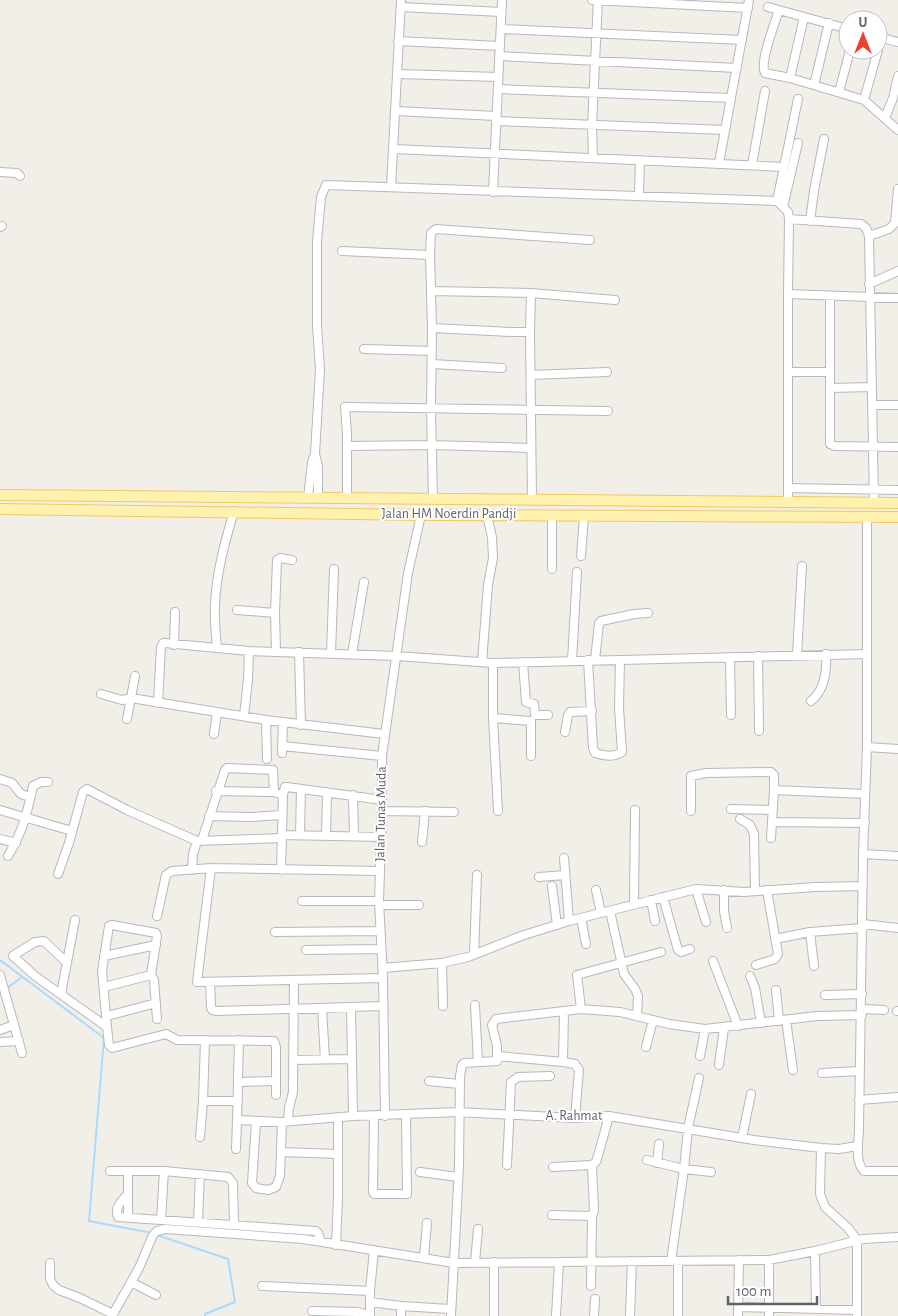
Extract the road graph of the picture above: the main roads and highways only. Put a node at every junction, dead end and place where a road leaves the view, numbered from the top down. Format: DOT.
graph roads {
  1 [pos="0,495"];
  2 [pos="788,502"];
  3 [pos="898,503"];
  4 [pos="0,509"];
  5 [pos="787,516"];
  6 [pos="898,517"];
  1 -- 2 [label="main road, Jalan HM Noerdin Pandji"];
  2 -- 3 [label="main road, Jalan HM Noerdin Pandji"];
  2 -- 5 [label="main road"];
  4 -- 5 [label="main road, Jalan HM Noerdin Pandji"];
  5 -- 6 [label="main road, Jalan HM Noerdin Pandji"];
}
